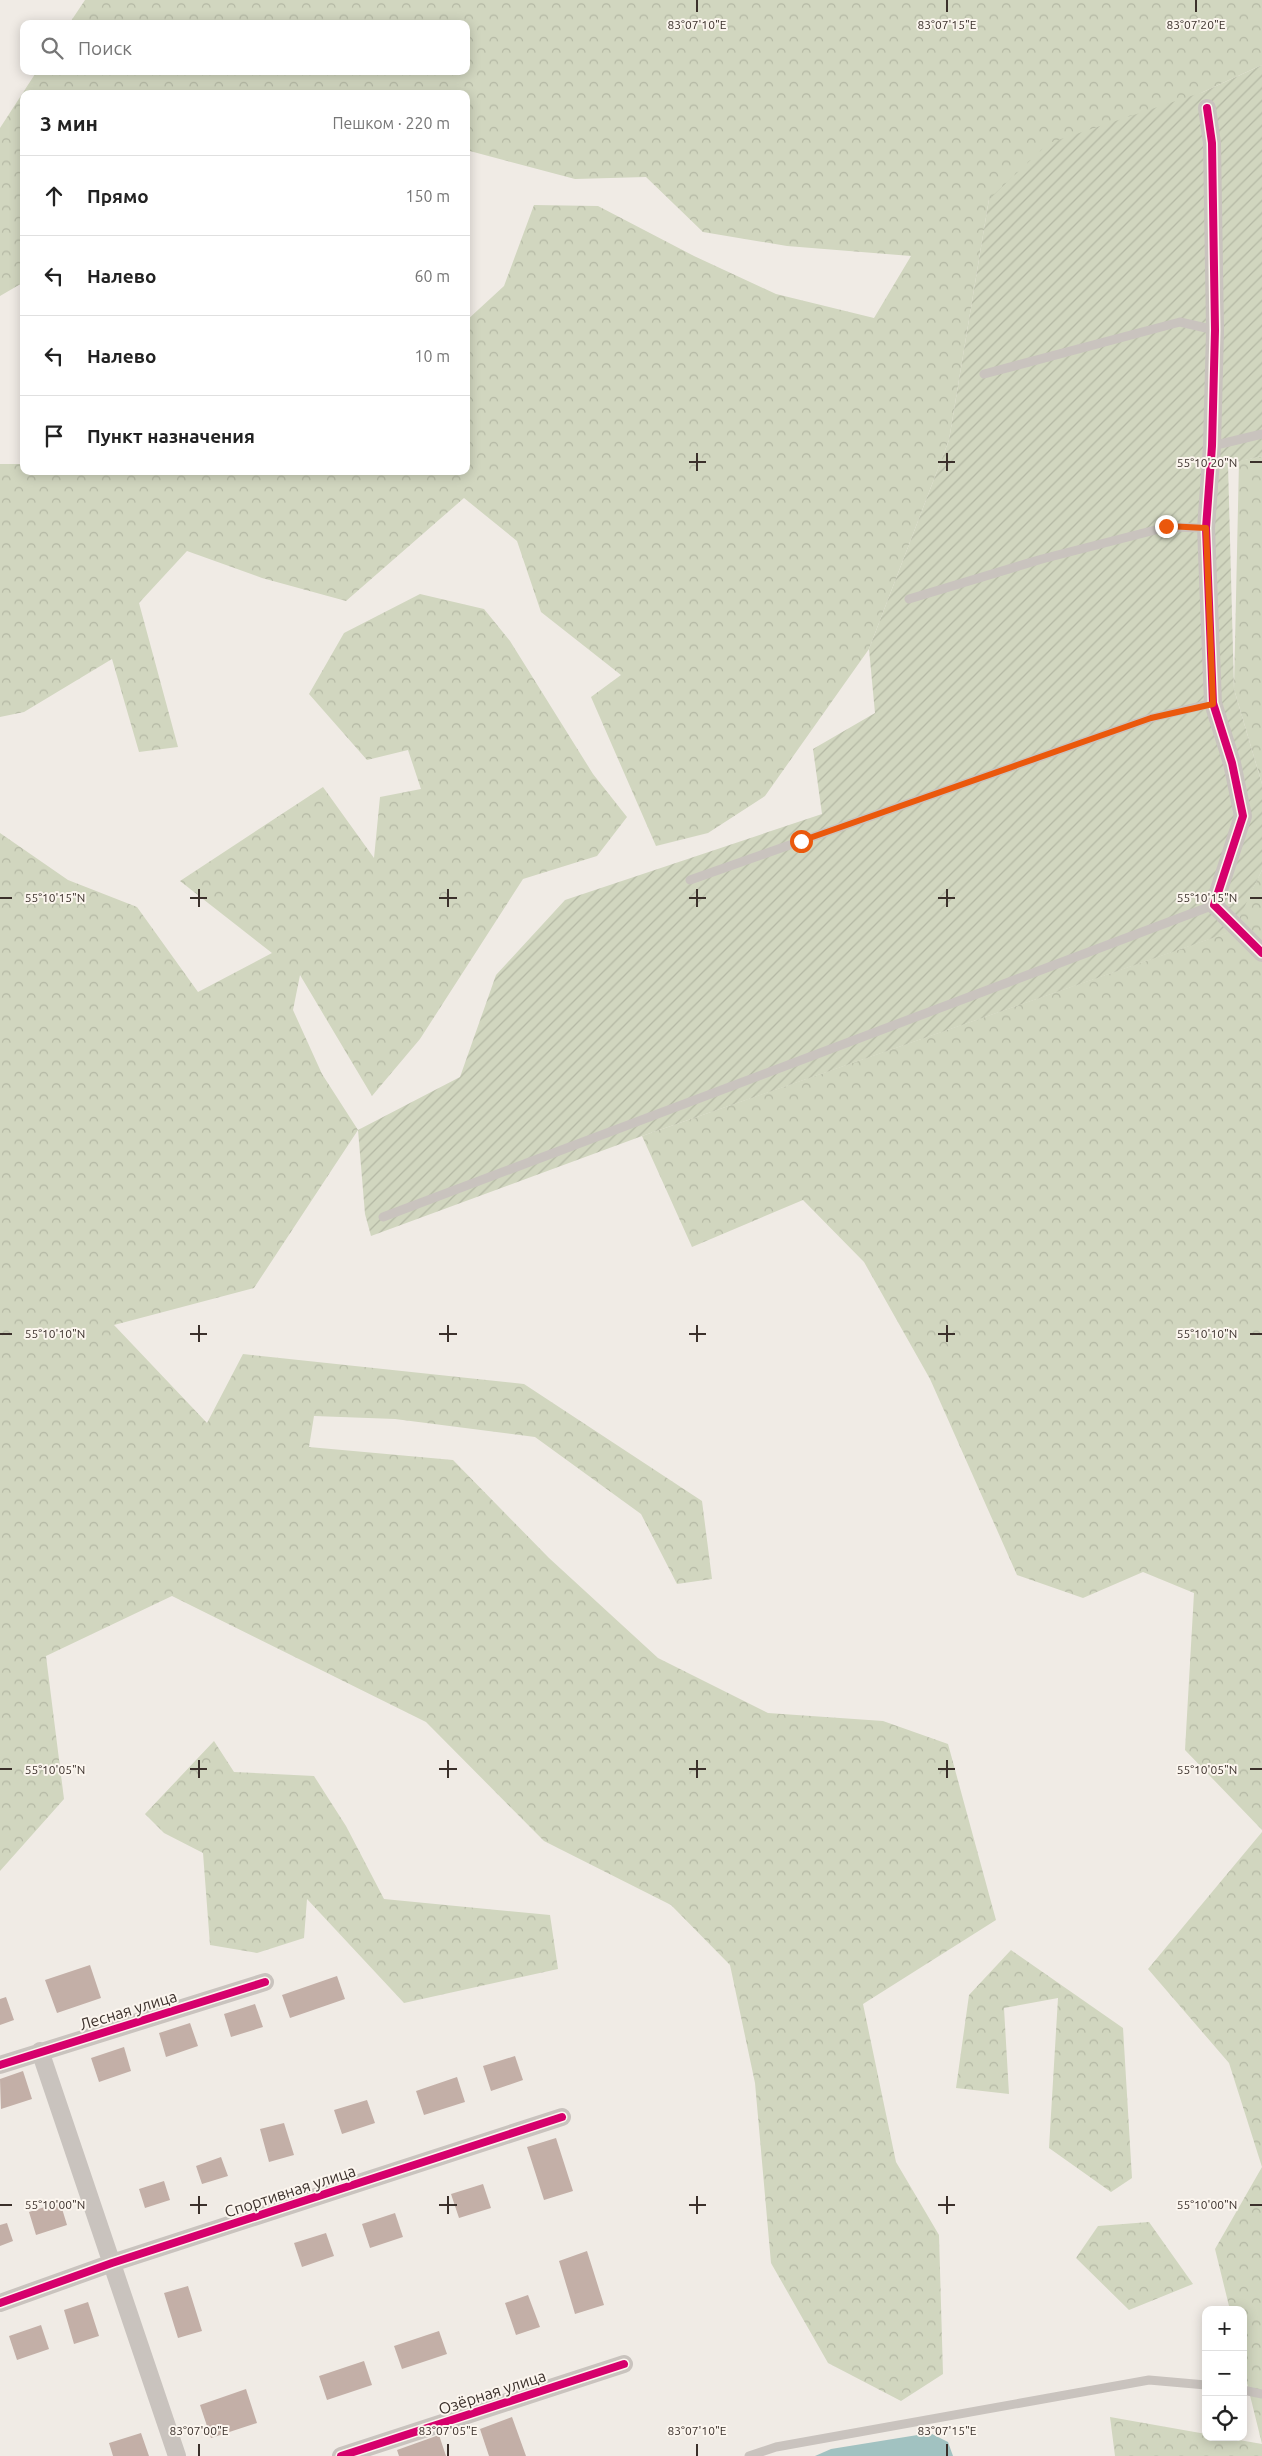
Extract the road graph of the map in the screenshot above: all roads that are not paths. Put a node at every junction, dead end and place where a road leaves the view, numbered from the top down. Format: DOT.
graph roads {
  1 [pos="1208,108"];
  2 [pos="1215,330"];
  3 [pos="984,374"];
  4 [pos="1262,434"];
  5 [pos="1212,446"];
  6 [pos="1206,528"];
  7 [pos="909,599"];
  8 [pos="1213,704"];
  9 [pos="690,880"];
  10 [pos="1214,905"];
  11 [pos="1262,954"];
  12 [pos="383,1217"];
  13 [pos="265,1982"];
  14 [pos="40,2051"];
  15 [pos="0,2065"];
  16 [pos="562,2117"];
  17 [pos="112,2263"];
  18 [pos="0,2303"];
  19 [pos="624,2364"];
  20 [pos="1202,2384"];
  21 [pos="1247,2391"];
  22 [pos="1262,2394"];
  23 [pos="177,2456"];
  24 [pos="341,2456"];
  25 [pos="749,2456"];
  1 -- 2 [label="street"];
  2 -- 3 [label="lane"];
  2 -- 5 [label="street"];
  4 -- 5 [label="lane"];
  5 -- 6 [label="street"];
  6 -- 7 [label="lane"];
  6 -- 8 [label="street"];
  8 -- 9 [label="lane"];
  8 -- 10 [label="street"];
  10 -- 11 [label="street"];
  10 -- 12 [label="lane"];
  13 -- 14 [label="street, Лесная улица"];
  14 -- 15 [label="street, Лесная улица"];
  14 -- 17 [label="street"];
  16 -- 17 [label="street, Спортивная улица"];
  17 -- 18 [label="street, Спортивная улица"];
  17 -- 23 [label="street"];
  19 -- 24 [label="street, Озёрная улица"];
  20 -- 25 [label="lane"];
  21 -- 22 [label="lane"];
}
